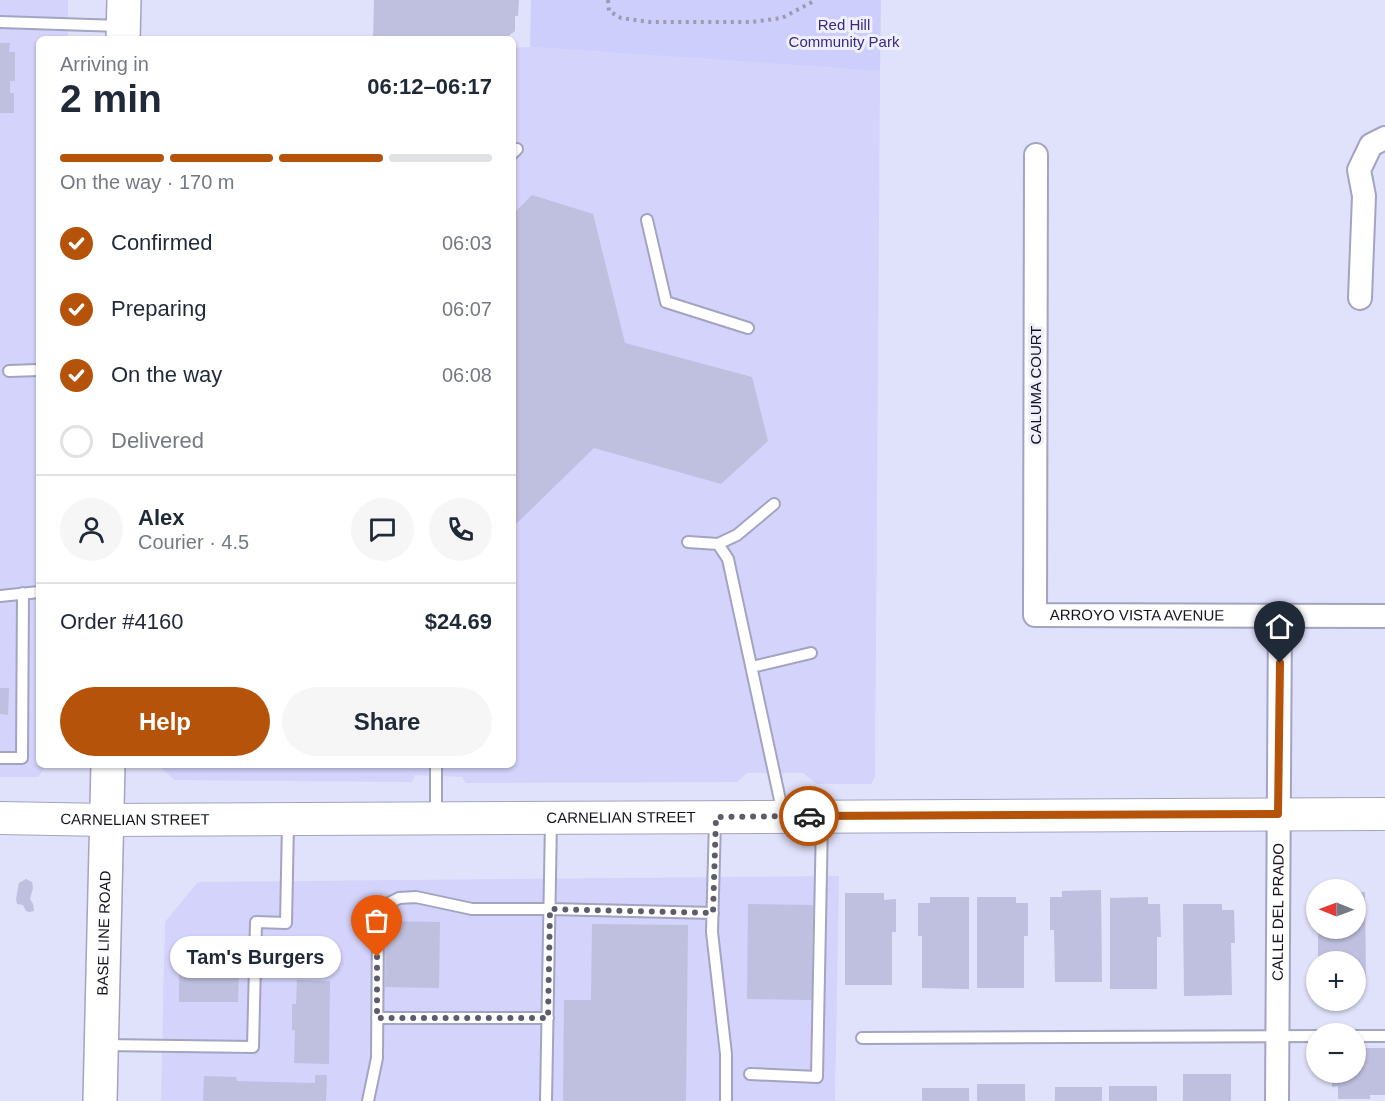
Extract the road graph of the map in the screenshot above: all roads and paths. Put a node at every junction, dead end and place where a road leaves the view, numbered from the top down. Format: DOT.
graph roads {
  1 [pos="608,0"];
  2 [pos="816,0"];
  3 [pos="0,22"];
  4 [pos="123,22"];
  5 [pos="1378,142"];
  6 [pos="1036,154"];
  7 [pos="647,220"];
  8 [pos="1360,298"];
  9 [pos="748,328"];
  10 [pos="9,370"];
  11 [pos="36,370"];
  12 [pos="774,504"];
  13 [pos="688,542"];
  14 [pos="718,544"];
  15 [pos="36,592"];
  16 [pos="23,593"];
  17 [pos="0,596"];
  18 [pos="1035,615"];
  19 [pos="1280,615"];
  20 [pos="1385,616"];
  21 [pos="811,653"];
  22 [pos="752,667"];
  23 [pos="0,758"];
  24 [pos="108,768"];
  25 [pos="436,768"];
  26 [pos="1278,814"];
  27 [pos="1385,814"];
  28 [pos="784,816"];
  29 [pos="823,816"];
  30 [pos="716,817"];
  31 [pos="0,818"];
  32 [pos="436,818"];
  33 [pos="551,818"];
  34 [pos="288,819"];
  35 [pos="107,820"];
  36 [pos="550,909"];
  37 [pos="713,913"];
  38 [pos="377,1018"];
  39 [pos="548,1018"];
  40 [pos="1306,1036"];
  41 [pos="1366,1036"];
  42 [pos="1385,1036"];
  43 [pos="1277,1037"];
  44 [pos="862,1038"];
  45 [pos="101,1044"];
  46 [pos="750,1074"];
  47 [pos="100,1101"];
  48 [pos="368,1101"];
  49 [pos="546,1101"];
  50 [pos="726,1101"];
  51 [pos="1277,1101"];
  1 -- 2 [label="path"];
  3 -- 4 [label="lane"];
  5 -- 8 [label="street"];
  6 -- 18 [label="street, CALUMA COURT"];
  7 -- 9 [label="lane"];
  10 -- 11 [label="lane"];
  12 -- 14 [label="lane"];
  13 -- 14 [label="lane"];
  14 -- 22 [label="lane"];
  15 -- 16 [label="lane"];
  16 -- 17 [label="lane"];
  16 -- 23 [label="lane"];
  18 -- 19 [label="street, ARROYO VISTA AVENUE"];
  19 -- 20 [label="street, ARROYO VISTA AVENUE"];
  19 -- 26 [label="street, CALLE DEL PRADO"];
  21 -- 22 [label="lane"];
  22 -- 28 [label="lane"];
  24 -- 35 [label="main road, BASE LINE ROAD"];
  25 -- 32 [label="lane"];
  26 -- 27 [label="main road, CARNELIAN STREET"];
  26 -- 29 [label="main road, CARNELIAN STREET"];
  26 -- 43 [label="street, CALLE DEL PRADO"];
  28 -- 29 [label="main road, CARNELIAN STREET"];
  28 -- 30 [label="main road, CARNELIAN STREET"];
  29 -- 46 [label="lane"];
  30 -- 33 [label="main road, CARNELIAN STREET"];
  30 -- 37 [label="lane"];
  31 -- 35 [label="main road, CARNELIAN STREET"];
  32 -- 33 [label="main road, CARNELIAN STREET"];
  32 -- 34 [label="main road, CARNELIAN STREET"];
  33 -- 36 [label="lane"];
  34 -- 35 [label="main road, CARNELIAN STREET"];
  34 -- 45 [label="lane"];
  35 -- 45 [label="main road, BASE LINE ROAD"];
  36 -- 37 [label="lane"];
  36 -- 38 [label="lane"];
  36 -- 39 [label="lane"];
  37 -- 50 [label="lane"];
  38 -- 39 [label="lane"];
  38 -- 48 [label="lane"];
  39 -- 49 [label="lane"];
  40 -- 43 [label="lane"];
  41 -- 42 [label="lane"];
  43 -- 44 [label="lane"];
  43 -- 51 [label="street, CALLE DEL PRADO"];
  45 -- 47 [label="main road, BASE LINE ROAD"];
}
